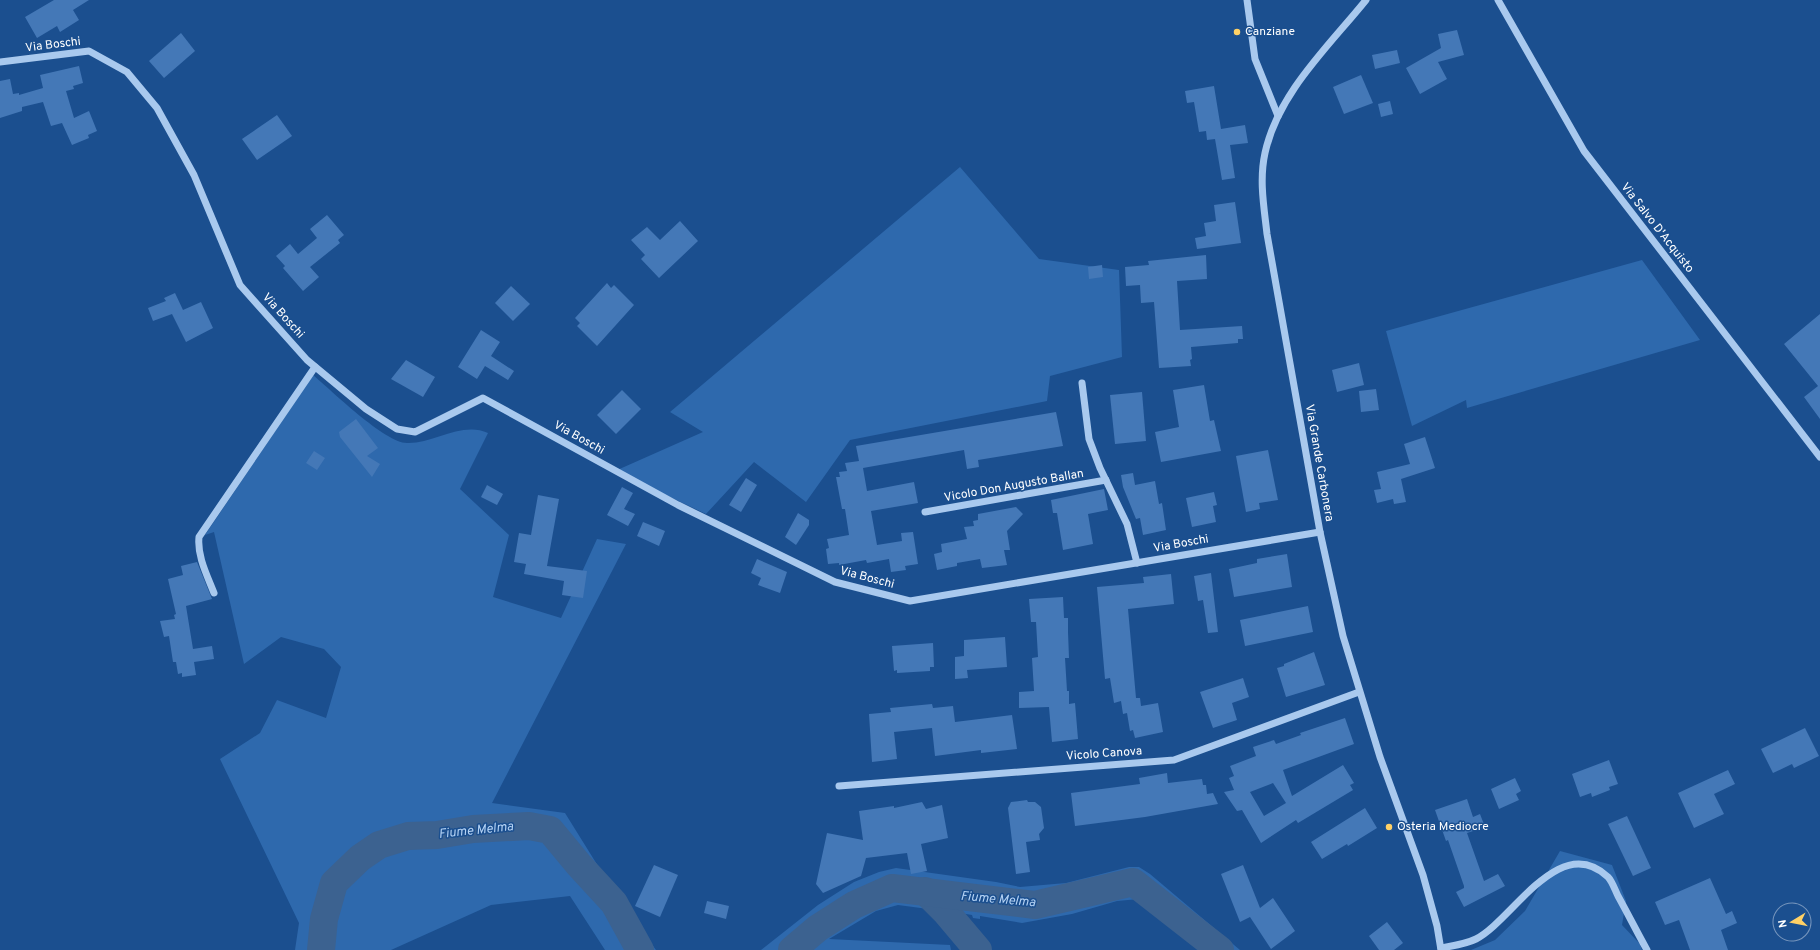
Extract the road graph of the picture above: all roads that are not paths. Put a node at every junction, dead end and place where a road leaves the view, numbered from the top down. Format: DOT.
graph roads {
  1 [pos="1247,0"];
  2 [pos="1366,0"];
  3 [pos="1498,0"];
  4 [pos="0,62"];
  5 [pos="1278,116"];
  6 [pos="315,367"];
  7 [pos="1082,383"];
  8 [pos="1820,457"];
  9 [pos="1106,480"];
  10 [pos="925,512"];
  11 [pos="1320,532"];
  12 [pos="1137,563"];
  13 [pos="214,593"];
  14 [pos="1359,692"];
  15 [pos="839,786"];
  16 [pos="1441,949"];
  17 [pos="1647,950"];
  1 -- 5 [label="street"];
  2 -- 5 [label="street, Via Grande Carbonera"];
  3 -- 8 [label="street, Via Salvo D'Acquisto"];
  4 -- 6 [label="street, Via Boschi"];
  5 -- 11 [label="street, Via Grande Carbonera"];
  6 -- 12 [label="street, Via Boschi"];
  6 -- 13 [label="street"];
  7 -- 9 [label="street, Vicolo Don Augusto Ballan"];
  9 -- 10 [label="street, Vicolo Don Augusto Ballan"];
  9 -- 12 [label="street, Vicolo Don Augusto Ballan"];
  11 -- 12 [label="street, Via Boschi"];
  11 -- 14 [label="street, Via Grande Carbonera"];
  14 -- 15 [label="street, Vicolo Canova"];
  14 -- 16 [label="street, Via Grande Carbonera"];
  16 -- 17 [label="street"];
}
